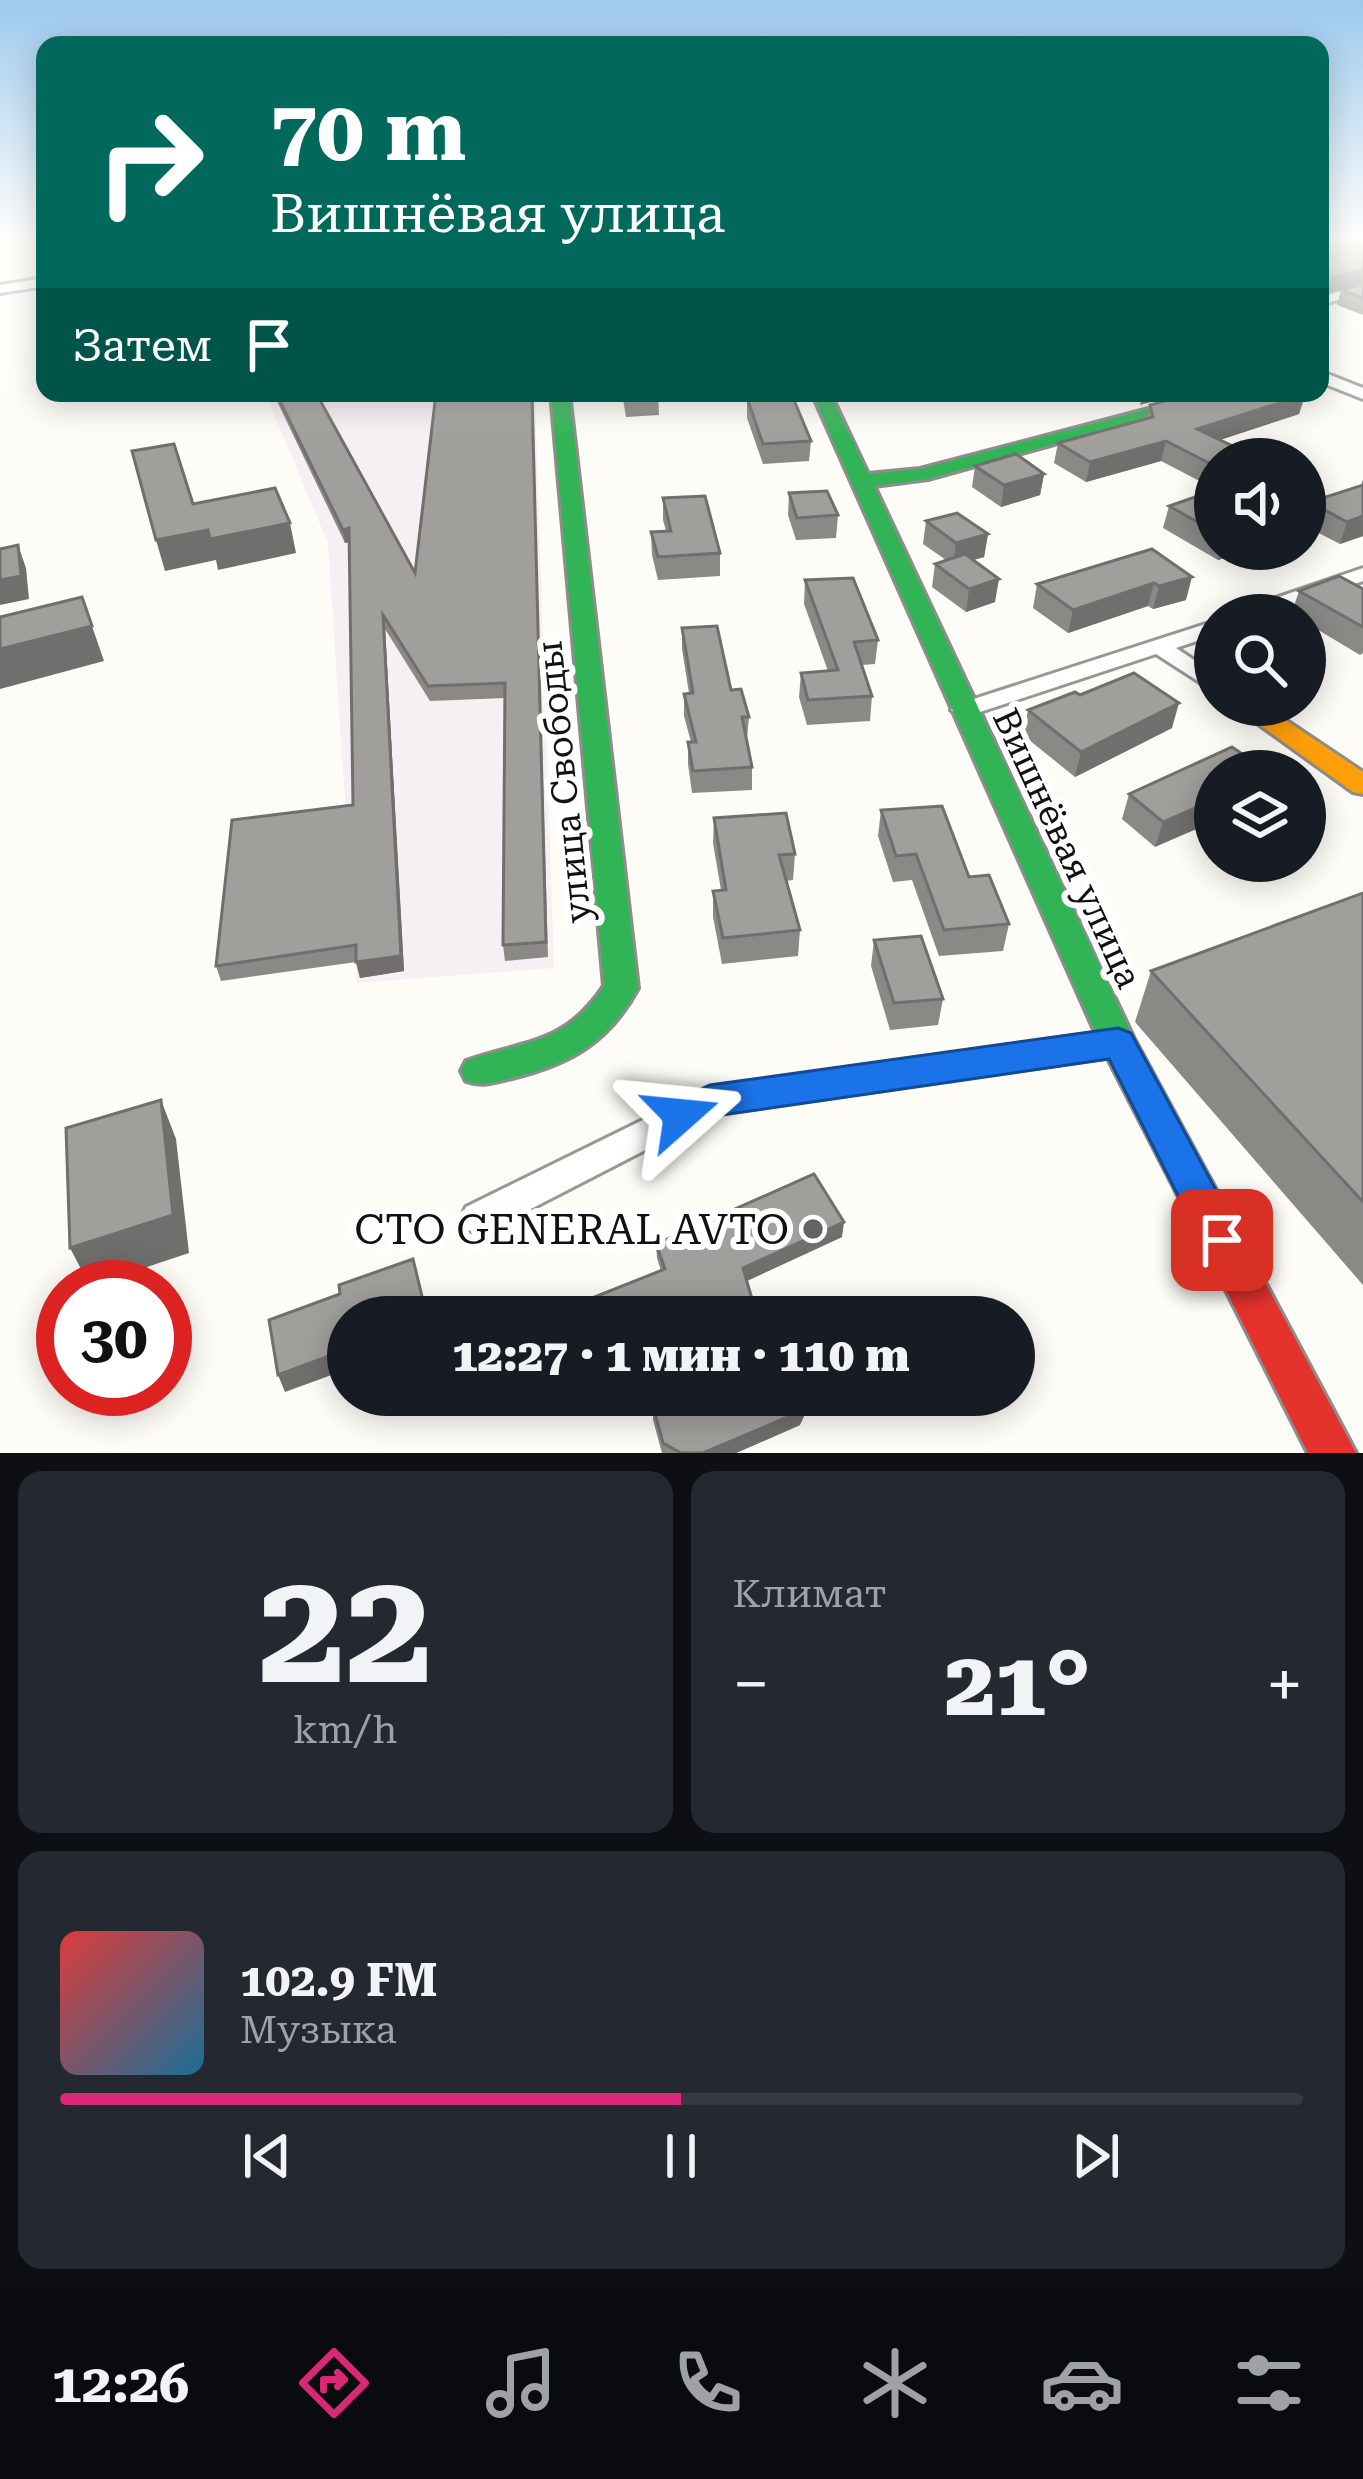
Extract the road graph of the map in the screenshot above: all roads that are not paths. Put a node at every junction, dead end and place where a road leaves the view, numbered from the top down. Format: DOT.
graph roads {
  1 [pos="1329,380"];
  2 [pos="1363,394"];
  3 [pos="561,402"];
  4 [pos="824,402"];
  5 [pos="1196,402"];
  6 [pos="860,481"];
  7 [pos="1363,574"];
  8 [pos="1307,594"];
  9 [pos="1194,636"];
  10 [pos="1162,648"];
  11 [pos="1194,670"];
  12 [pos="963,710"];
  13 [pos="1275,726"];
  14 [pos="1363,785"];
  15 [pos="1118,1043"];
  16 [pos="478,1071"];
  17 [pos="479,1218"];
  18 [pos="1333,1453"];
  1 -- 2 [label="street"];
  3 -- 16 [label="street, улица Свободы"];
  4 -- 6 [label="street, Вишнёвая улица"];
  5 -- 6 [label="street"];
  6 -- 12 [label="street, Вишнёвая улица"];
  7 -- 8 [label="street"];
  9 -- 10 [label="street"];
  10 -- 11 [label="street"];
  10 -- 12 [label="street"];
  12 -- 15 [label="street, Вишнёвая улица"];
  13 -- 14 [label="street"];
  15 -- 17 [label="street"];
  15 -- 18 [label="street, Вишнёвая улица"];
}
